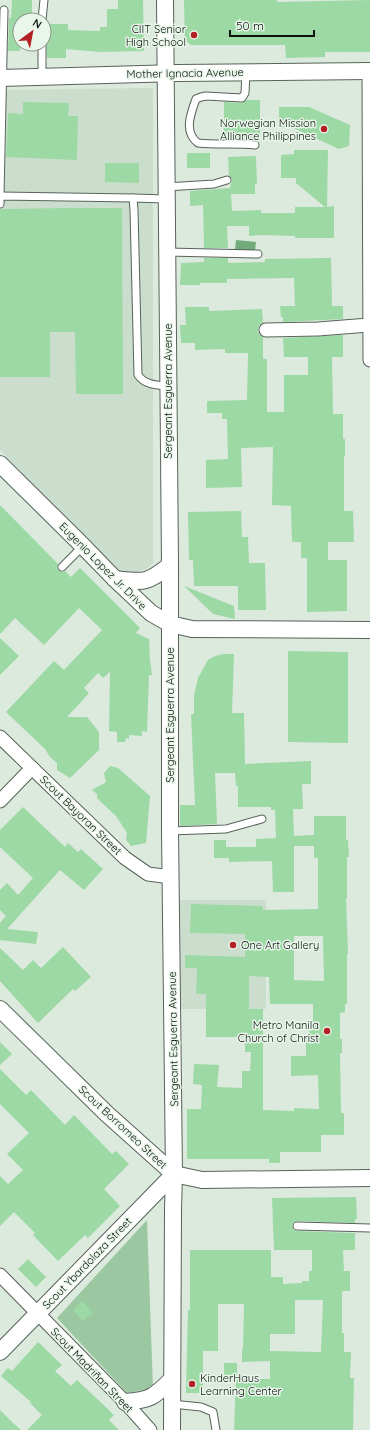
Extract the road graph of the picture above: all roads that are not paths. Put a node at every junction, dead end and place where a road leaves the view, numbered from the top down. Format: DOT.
graph roads {
  1 [pos="44,0"];
  2 [pos="165,0"];
  3 [pos="4,10"];
  4 [pos="43,12"];
  5 [pos="42,52"];
  6 [pos="369,70"];
  7 [pos="246,72"];
  8 [pos="165,73"];
  9 [pos="42,77"];
  10 [pos="1,78"];
  11 [pos="255,145"];
  12 [pos="227,180"];
  13 [pos="166,193"];
  14 [pos="0,196"];
  15 [pos="133,198"];
  16 [pos="0,204"];
  17 [pos="369,225"];
  18 [pos="167,252"];
  19 [pos="258,254"];
  20 [pos="370,325"];
  21 [pos="266,330"];
  22 [pos="370,360"];
  23 [pos="168,386"];
  24 [pos="0,464"];
  25 [pos="83,546"];
  26 [pos="170,565"];
  27 [pos="62,567"];
  28 [pos="114,579"];
  29 [pos="170,624"];
  30 [pos="370,630"];
  31 [pos="0,737"];
  32 [pos="32,768"];
  33 [pos="0,801"];
  34 [pos="262,819"];
  35 [pos="170,831"];
  36 [pos="172,878"];
  37 [pos="0,1009"];
  38 [pos="174,1174"];
  39 [pos="370,1178"];
  40 [pos="297,1226"];
  41 [pos="370,1228"];
  42 [pos="0,1276"];
  43 [pos="37,1314"];
  44 [pos="0,1352"];
  45 [pos="172,1380"];
  46 [pos="125,1402"];
  47 [pos="172,1404"];
  48 [pos="150,1430"];
  49 [pos="172,1430"];
  50 [pos="216,1430"];
  1 -- 4 [label="lane"];
  2 -- 8 [label="street, Sergeant Esguerra Avenue"];
  3 -- 10 [label="lane"];
  5 -- 9 [label="lane"];
  6 -- 7 [label="street, Mother Ignacia Avenue"];
  6 -- 17 [label="street"];
  7 -- 8 [label="street, Mother Ignacia Avenue"];
  7 -- 11 [label="lane"];
  8 -- 9 [label="street, Mother Ignacia Avenue"];
  8 -- 13 [label="street, Sergeant Esguerra Avenue"];
  9 -- 10 [label="street, Mother Ignacia Avenue"];
  10 -- 14 [label="lane"];
  12 -- 13 [label="lane"];
  13 -- 15 [label="lane"];
  13 -- 18 [label="street, Sergeant Esguerra Avenue"];
  14 -- 15 [label="lane"];
  14 -- 16 [label="lane"];
  15 -- 23 [label="lane"];
  17 -- 20 [label="street"];
  18 -- 19 [label="lane"];
  18 -- 23 [label="street, Sergeant Esguerra Avenue"];
  20 -- 21 [label="street"];
  20 -- 22 [label="street"];
  23 -- 26 [label="street, Sergeant Esguerra Avenue"];
  24 -- 25 [label="street, Eugenio Lopez Jr. Drive"];
  25 -- 27 [label="lane"];
  25 -- 28 [label="street, Eugenio Lopez Jr. Drive"];
  26 -- 28 [label="street"];
  26 -- 29 [label="street, Sergeant Esguerra Avenue"];
  28 -- 29 [label="street, Eugenio Lopez Jr. Drive"];
  29 -- 30 [label="street, Eugenio Lopez Jr. Drive"];
  29 -- 35 [label="street, Sergeant Esguerra Avenue"];
  31 -- 32 [label="street, Scout Bayoran Street"];
  32 -- 33 [label="street"];
  32 -- 36 [label="street, Scout Bayoran Street"];
  34 -- 35 [label="lane"];
  35 -- 36 [label="street, Sergeant Esguerra Avenue"];
  36 -- 38 [label="street, Sergeant Esguerra Avenue"];
  37 -- 38 [label="street, Scout Borromeo Street"];
  38 -- 39 [label="street, Scout Borromeo Street"];
  38 -- 43 [label="street, Scout Ybardolaza Street"];
  38 -- 45 [label="street, Sergeant Esguerra Avenue"];
  40 -- 41 [label="lane"];
  42 -- 43 [label="street, Scout Madriñan Street"];
  43 -- 44 [label="street, Scout Ybardolaza Street"];
  43 -- 46 [label="street, Scout Madriñan Street"];
  45 -- 46 [label="street"];
  45 -- 47 [label="street, Sergeant Esguerra Avenue"];
  46 -- 48 [label="street, Scout Madriñan Street"];
  47 -- 49 [label="street, Sergeant Esguerra Avenue"];
  47 -- 50 [label="lane"];
}
